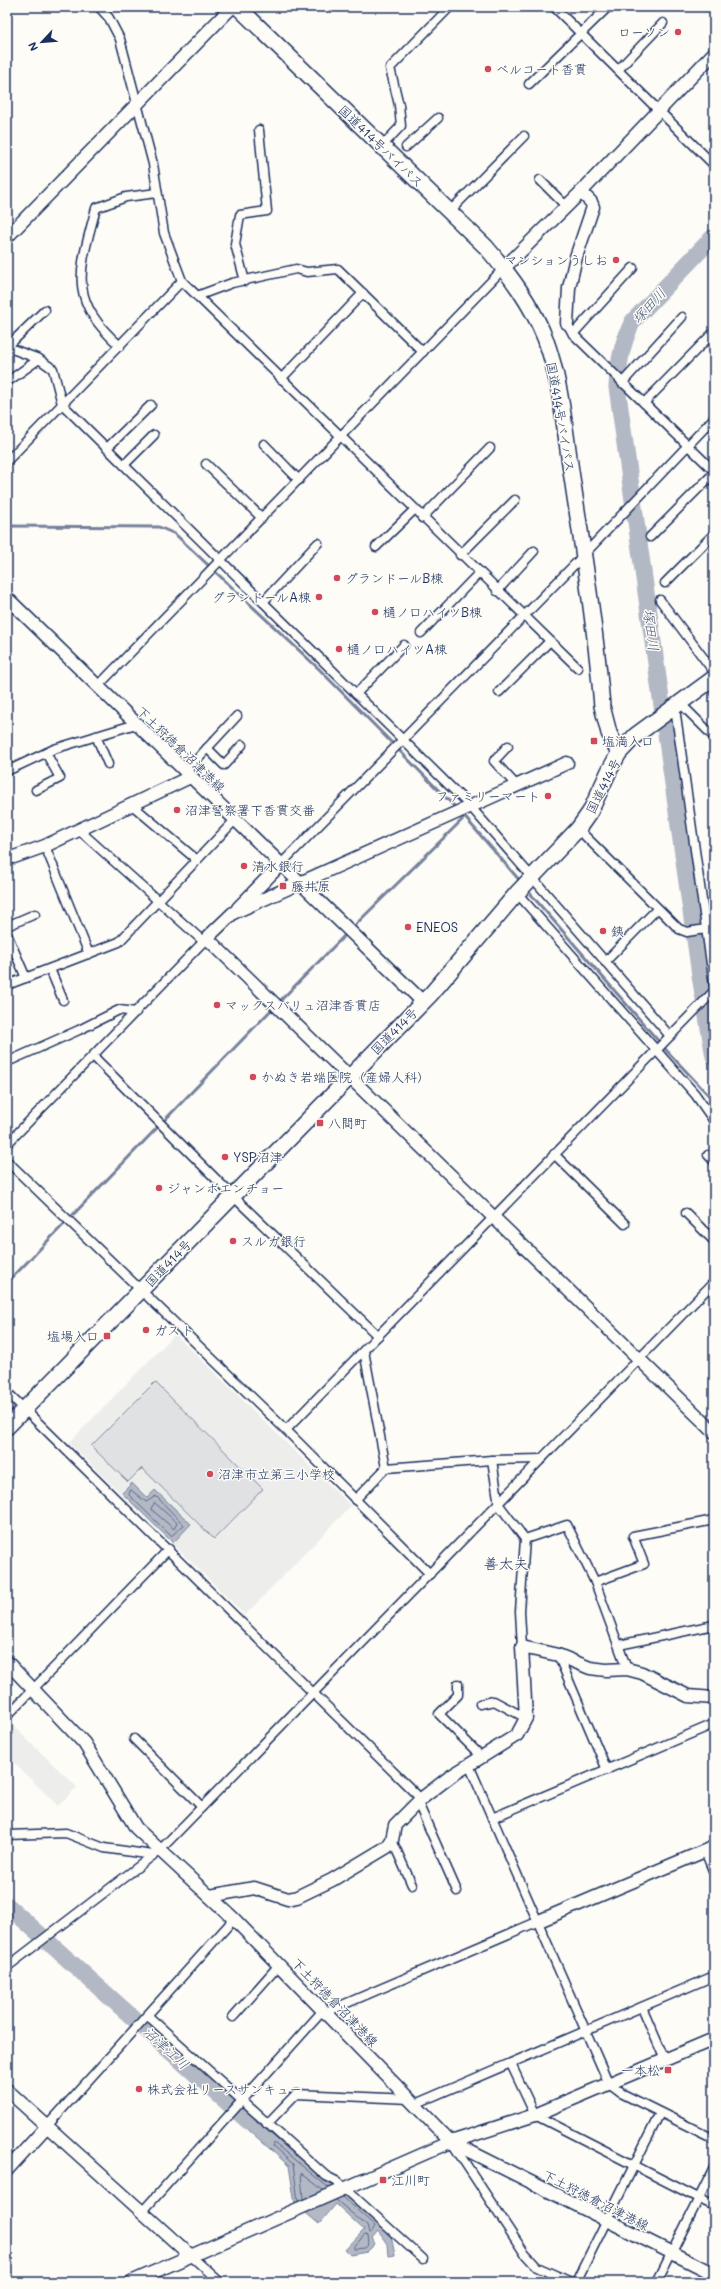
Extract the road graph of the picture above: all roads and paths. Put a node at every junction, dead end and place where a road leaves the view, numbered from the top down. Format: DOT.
graph roads {
  1 [pos="99,7"];
  2 [pos="232,7"];
  3 [pos="238,7"];
  4 [pos="450,7"];
  5 [pos="554,7"];
  6 [pos="608,7"];
  7 [pos="664,23"];
  8 [pos="582,34"];
  9 [pos="714,53"];
  10 [pos="618,70"];
  11 [pos="529,84"];
  12 [pos="139,104"];
  13 [pos="659,110"];
  14 [pos="438,118"];
  15 [pos="259,130"];
  16 [pos="524,136"];
  17 [pos="381,147"];
  18 [pos="406,147"];
  19 [pos="714,165"];
  20 [pos="540,180"];
  21 [pos="581,192"];
  22 [pos="157,193"];
  23 [pos="566,206"];
  24 [pos="450,211"];
  25 [pos="7,237"];
  26 [pos="504,268"];
  27 [pos="633,268"];
  28 [pos="182,281"];
  29 [pos="245,281"];
  30 [pos="363,293"];
  31 [pos="197,296"];
  32 [pos="45,310"];
  33 [pos="682,318"];
  34 [pos="570,328"];
  35 [pos="711,334"];
  36 [pos="120,346"];
  37 [pos="7,347"];
  38 [pos="423,352"];
  39 [pos="39,359"];
  40 [pos="281,379"];
  41 [pos="7,382"];
  42 [pos="624,384"];
  43 [pos="62,404"];
  44 [pos="644,404"];
  45 [pos="151,405"];
  46 [pos="714,418"];
  47 [pos="154,436"];
  48 [pos="340,437"];
  49 [pos="264,444"];
  50 [pos="688,445"];
  51 [pos="107,448"];
  52 [pos="490,448"];
  53 [pos="7,461"];
  54 [pos="206,464"];
  55 [pos="124,465"];
  56 [pos="714,472"];
  57 [pos="299,480"];
  58 [pos="515,500"];
  59 [pos="414,510"];
  60 [pos="262,518"];
  61 [pos="422,518"];
  62 [pos="714,534"];
  63 [pos="650,537"];
  64 [pos="318,544"];
  65 [pos="376,547"];
  66 [pos="534,551"];
  67 [pos="460,555"];
  68 [pos="582,556"];
  69 [pos="219,562"];
  70 [pos="479,573"];
  71 [pos="665,583"];
  72 [pos="497,591"];
  73 [pos="7,598"];
  74 [pos="660,600"];
  75 [pos="263,602"];
  76 [pos="522,616"];
  77 [pos="420,633"];
  78 [pos="550,641"];
  79 [pos="404,645"];
  80 [pos="578,668"];
  81 [pos="714,672"];
  82 [pos="714,678"];
  83 [pos="97,687"];
  84 [pos="499,692"];
  85 [pos="356,694"];
  86 [pos="676,707"];
  87 [pos="237,716"];
  88 [pos="136,724"];
  89 [pos="96,736"];
  90 [pos="714,737"];
  91 [pos="402,740"];
  92 [pos="242,745"];
  93 [pos="508,746"];
  94 [pos="207,748"];
  95 [pos="46,753"];
  96 [pos="619,753"];
  97 [pos="567,763"];
  98 [pos="108,764"];
  99 [pos="7,771"];
  100 [pos="188,775"];
  101 [pos="516,785"];
  102 [pos="36,790"];
  103 [pos="132,805"];
  104 [pos="470,806"];
  105 [pos="235,820"];
  106 [pos="578,829"];
  107 [pos="79,830"];
  108 [pos="46,846"];
  109 [pos="7,858"];
  110 [pos="197,860"];
  111 [pos="281,864"];
  112 [pos="531,878"];
  113 [pos="299,882"];
  114 [pos="517,893"];
  115 [pos="159,900"];
  116 [pos="656,909"];
  117 [pos="233,913"];
  118 [pos="35,914"];
  119 [pos="7,926"];
  120 [pos="704,930"];
  121 [pos="7,934"];
  122 [pos="206,940"];
  123 [pos="89,954"];
  124 [pos="605,962"];
  125 [pos="50,969"];
  126 [pos="26,978"];
  127 [pos="7,985"];
  128 [pos="714,985"];
  129 [pos="712,993"];
  130 [pos="63,1000"];
  131 [pos="423,1002"];
  132 [pos="136,1012"];
  133 [pos="670,1036"];
  134 [pos="656,1050"];
  135 [pos="93,1056"];
  136 [pos="7,1062"];
  137 [pos="349,1076"];
  138 [pos="714,1121"];
  139 [pos="7,1144"];
  140 [pos="554,1154"];
  141 [pos="708,1154"];
  142 [pos="7,1161"];
  143 [pos="714,1161"];
  144 [pos="233,1196"];
  145 [pos="686,1213"];
  146 [pos="493,1217"];
  147 [pos="625,1224"];
  148 [pos="714,1241"];
  149 [pos="714,1282"];
  150 [pos="140,1292"];
  151 [pos="378,1336"];
  152 [pos="364,1351"];
  153 [pos="639,1359"];
  154 [pos="7,1392"];
  155 [pos="25,1409"];
  156 [pos="7,1427"];
  157 [pos="286,1430"];
  158 [pos="714,1432"];
  159 [pos="542,1459"];
  160 [pos="492,1460"];
  161 [pos="386,1468"];
  162 [pos="355,1500"];
  163 [pos="499,1505"];
  164 [pos="714,1520"];
  165 [pos="525,1539"];
  166 [pos="170,1549"];
  167 [pos="430,1574"];
  168 [pos="595,1582"];
  169 [pos="714,1625"];
  170 [pos="619,1645"];
  171 [pos="522,1647"];
  172 [pos="558,1655"];
  173 [pos="7,1662"];
  174 [pos="627,1669"];
  175 [pos="458,1684"];
  176 [pos="33,1689"];
  177 [pos="314,1692"];
  178 [pos="714,1698"];
  179 [pos="480,1704"];
  180 [pos="7,1716"];
  181 [pos="526,1718"];
  182 [pos="714,1724"];
  183 [pos="134,1739"];
  184 [pos="482,1757"];
  185 [pos="469,1765"];
  186 [pos="607,1770"];
  187 [pos="420,1801"];
  188 [pos="202,1806"];
  189 [pos="492,1818"];
  190 [pos="7,1834"];
  191 [pos="392,1840"];
  192 [pos="709,1849"];
  193 [pos="156,1853"];
  194 [pos="714,1873"];
  195 [pos="412,1885"];
  196 [pos="457,1891"];
  197 [pos="210,1896"];
  198 [pos="234,1919"];
  199 [pos="539,1921"];
  200 [pos="279,1965"];
  201 [pos="7,1967"];
  202 [pos="714,1976"];
  203 [pos="642,2007"];
  204 [pos="325,2012"];
  205 [pos="147,2015"];
  206 [pos="233,2017"];
  207 [pos="586,2031"];
  208 [pos="714,2039"];
  209 [pos="665,2060"];
  210 [pos="512,2064"];
  211 [pos="609,2084"];
  212 [pos="7,2090"];
  213 [pos="242,2101"];
  214 [pos="413,2102"];
  215 [pos="660,2113"];
  216 [pos="535,2116"];
  217 [pos="268,2124"];
  218 [pos="47,2126"];
  219 [pos="714,2139"];
  220 [pos="451,2142"];
  221 [pos="634,2165"];
  222 [pos="714,2168"];
  223 [pos="7,2170"];
  224 [pos="345,2188"];
  225 [pos="699,2199"];
  226 [pos="714,2206"];
  227 [pos="142,2212"];
  228 [pos="606,2221"];
  229 [pos="671,2253"];
  230 [pos="191,2256"];
  231 [pos="423,2259"];
  232 [pos="714,2274"];
  233 [pos="131,2282"];
  234 [pos="220,2282"];
  235 [pos="571,2282"];
  236 [pos="576,2282"];
  237 [pos="657,2282"];
  1 -- 12 [label="street"];
  2 -- 12 [label="street"];
  3 -- 17 [label="highway, 国道414号バイパス"];
  4 -- 17 [label="street"];
  5 -- 8 [label="street"];
  6 -- 8 [label="street"];
  7 -- 10 [label="street"];
  8 -- 10 [label="street"];
  8 -- 11 [label="street"];
  9 -- 13 [label="street"];
  10 -- 13 [label="street"];
  12 -- 22 [label="street"];
  12 -- 25 [label="street"];
  13 -- 19 [label="street"];
  13 -- 21 [label="street"];
  14 -- 18 [label="street"];
  15 -- 29 [label="street"];
  16 -- 24 [label="street"];
  17 -- 24 [label="highway, 国道414号バイパス"];
  20 -- 23 [label="street"];
  21 -- 23 [label="street"];
  21 -- 34 [label="street"];
  22 -- 28 [label="street"];
  22 -- 36 [label="street"];
  23 -- 26 [label="street"];
  24 -- 26 [label="highway, 国道414号バイパス"];
  26 -- 38 [label="street"];
  26 -- 68 [label="highway, 国道414号バイパス"];
  27 -- 34 [label="street"];
  28 -- 31 [label="street"];
  28 -- 36 [label="street"];
  29 -- 30 [label="street"];
  29 -- 31 [label="street"];
  30 -- 38 [label="street"];
  30 -- 40 [label="street"];
  31 -- 40 [label="street"];
  32 -- 37 [label="street"];
  33 -- 42 [label="street"];
  34 -- 42 [label="street"];
  35 -- 44 [label="street"];
  36 -- 43 [label="street"];
  37 -- 39 [label="street"];
  38 -- 48 [label="street"];
  39 -- 41 [label="street"];
  39 -- 43 [label="street"];
  40 -- 48 [label="street"];
  42 -- 44 [label="street"];
  43 -- 51 [label="street"];
  43 -- 53 [label="street"];
  44 -- 50 [label="street"];
  45 -- 51 [label="street"];
  46 -- 50 [label="street"];
  47 -- 55 [label="street"];
  48 -- 57 [label="street"];
  48 -- 59 [label="street"];
  49 -- 57 [label="street"];
  50 -- 56 [label="street"];
  50 -- 68 [label="street"];
  51 -- 55 [label="street"];
  52 -- 61 [label="street"];
  54 -- 60 [label="street"];
  55 -- 69 [label="street"];
  56 -- 63 [label="street"];
  57 -- 60 [label="street"];
  58 -- 67 [label="street"];
  59 -- 61 [label="street"];
  59 -- 65 [label="street"];
  60 -- 69 [label="street"];
  61 -- 67 [label="street"];
  62 -- 71 [label="street"];
  64 -- 75 [label="street"];
  66 -- 72 [label="street"];
  67 -- 70 [label="street"];
  68 -- 76 [label="street"];
  68 -- 96 [label="highway, 国道414号バイパス"];
  69 -- 75 [label="street"];
  69 -- 83 [label="street"];
  70 -- 72 [label="street"];
  70 -- 77 [label="street"];
  72 -- 76 [label="street"];
  73 -- 83 [label="street, 下土狩徳倉沼津港線"];
  74 -- 81 [label="street"];
  75 -- 85 [label="street"];
  76 -- 78 [label="street"];
  76 -- 91 [label="street"];
  78 -- 80 [label="street"];
  78 -- 84 [label="street"];
  79 -- 85 [label="street"];
  82 -- 86 [label="highway, 国道414号"];
  83 -- 88 [label="street, 下土狩徳倉沼津港線"];
  85 -- 91 [label="street"];
  86 -- 90 [label="street"];
  86 -- 96 [label="highway, 国道414号"];
  86 -- 120 [label="street"];
  87 -- 94 [label="street"];
  88 -- 89 [label="street"];
  88 -- 100 [label="street, 下土狩徳倉沼津港線"];
  89 -- 95 [label="street"];
  89 -- 98 [label="street"];
  91 -- 104 [label="street"];
  91 -- 111 [label="street"];
  92 -- 94 [label="street"];
  93 -- 101 [label="street"];
  94 -- 100 [label="street"];
  95 -- 99 [label="street"];
  95 -- 102 [label="street"];
  96 -- 106 [label="highway, 国道414号"];
  97 -- 101 [label="street"];
  100 -- 103 [label="street"];
  100 -- 105 [label="street, 下土狩徳倉沼津港線"];
  101 -- 104 [label="street"];
  103 -- 107 [label="street"];
  103 -- 110 [label="street"];
  104 -- 112 [label="street"];
  104 -- 113 [label="street"];
  105 -- 110 [label="street"];
  105 -- 111 [label="street, 下土狩徳倉沼津港線"];
  106 -- 112 [label="highway, 国道414号"];
  106 -- 116 [label="street"];
  107 -- 108 [label="street"];
  107 -- 115 [label="street"];
  108 -- 109 [label="street"];
  108 -- 123 [label="street"];
  110 -- 115 [label="street"];
  111 -- 113 [label="street, 下土狩徳倉沼津港線"];
  111 -- 117 [label="street"];
  112 -- 114 [label="highway, 国道414号"];
  112 -- 124 [label="street"];
  113 -- 117 [label="street"];
  113 -- 131 [label="street, 下土狩徳倉沼津港線"];
  114 -- 131 [label="highway, 国道414号"];
  114 -- 134 [label="street"];
  115 -- 122 [label="street"];
  115 -- 123 [label="street"];
  116 -- 120 [label="street"];
  116 -- 124 [label="street"];
  117 -- 122 [label="street"];
  118 -- 119 [label="street"];
  120 -- 128 [label="street"];
  121 -- 126 [label="street"];
  122 -- 132 [label="street"];
  122 -- 137 [label="street"];
  123 -- 125 [label="street"];
  124 -- 133 [label="street"];
  125 -- 126 [label="street"];
  125 -- 130 [label="street"];
  126 -- 127 [label="street"];
  129 -- 133 [label="street"];
  131 -- 137 [label="highway, 国道414号"];
  132 -- 135 [label="street"];
  132 -- 136 [label="street"];
  133 -- 134 [label="street"];
  134 -- 138 [label="street"];
  134 -- 140 [label="street"];
  135 -- 139 [label="street"];
  135 -- 144 [label="street"];
  137 -- 144 [label="highway, 国道414号"];
  137 -- 146 [label="street"];
  140 -- 146 [label="street"];
  140 -- 147 [label="street"];
  141 -- 143 [label="street"];
  142 -- 150 [label="street"];
  144 -- 150 [label="highway, 国道414号"];
  144 -- 151 [label="street"];
  145 -- 148 [label="street"];
  146 -- 151 [label="street"];
  146 -- 153 [label="street"];
  149 -- 153 [label="street"];
  150 -- 155 [label="highway, 国道414号"];
  150 -- 157 [label="street"];
  151 -- 152 [label="street"];
  152 -- 157 [label="street"];
  152 -- 161 [label="street"];
  153 -- 158 [label="street"];
  153 -- 159 [label="street"];
  154 -- 155 [label="street"];
  155 -- 156 [label="highway, 国道414号"];
  155 -- 166 [label="street"];
  157 -- 162 [label="street"];
  159 -- 160 [label="street"];
  159 -- 163 [label="street"];
  160 -- 161 [label="street"];
  160 -- 163 [label="street"];
  161 -- 162 [label="street"];
  162 -- 167 [label="street"];
  163 -- 165 [label="street"];
  163 -- 167 [label="street"];
  164 -- 168 [label="street"];
  165 -- 168 [label="street"];
  165 -- 171 [label="street"];
  166 -- 176 [label="street"];
  166 -- 177 [label="street"];
  167 -- 177 [label="street"];
  168 -- 170 [label="street"];
  169 -- 170 [label="street"];
  170 -- 174 [label="street"];
  171 -- 172 [label="street"];
  171 -- 181 [label="street"];
  172 -- 174 [label="street"];
  172 -- 186 [label="street"];
  173 -- 176 [label="street, 下土狩徳倉沼津港線"];
  174 -- 178 [label="street"];
  175 -- 184 [label="street"];
  176 -- 180 [label="street"];
  176 -- 193 [label="street, 下土狩徳倉沼津港線"];
  177 -- 187 [label="street"];
  177 -- 188 [label="street"];
  179 -- 181 [label="street"];
  181 -- 184 [label="street"];
  182 -- 186 [label="street"];
  183 -- 188 [label="street"];
  184 -- 185 [label="street"];
  185 -- 187 [label="street"];
  185 -- 189 [label="street"];
  186 -- 189 [label="street"];
  187 -- 191 [label="street"];
  187 -- 196 [label="street"];
  188 -- 193 [label="street"];
  189 -- 199 [label="street"];
  190 -- 193 [label="street"];
  191 -- 195 [label="street"];
  191 -- 197 [label="street"];
  192 -- 194 [label="street"];
  192 -- 199 [label="street"];
  193 -- 197 [label="street, 下土狩徳倉沼津港線"];
  193 -- 201 [label="street"];
  197 -- 198 [label="street, 下土狩徳倉沼津港線"];
  198 -- 200 [label="street, 下土狩徳倉沼津港線"];
  198 -- 205 [label="street"];
  199 -- 204 [label="street"];
  199 -- 207 [label="street"];
  200 -- 204 [label="street, 下土狩徳倉沼津港線"];
  200 -- 206 [label="street"];
  202 -- 203 [label="street"];
  203 -- 207 [label="street"];
  203 -- 209 [label="street"];
  204 -- 213 [label="street"];
  204 -- 214 [label="street, 下土狩徳倉沼津港線"];
  205 -- 213 [label="street"];
  205 -- 218 [label="street"];
  207 -- 210 [label="street"];
  207 -- 211 [label="street"];
  208 -- 209 [label="street"];
  209 -- 211 [label="street"];
  210 -- 214 [label="street"];
  210 -- 216 [label="street"];
  211 -- 215 [label="street"];
  211 -- 216 [label="street"];
  212 -- 218 [label="street"];
  213 -- 217 [label="street"];
  213 -- 227 [label="street"];
  214 -- 217 [label="street"];
  214 -- 220 [label="street, 下土狩徳倉沼津港線"];
  215 -- 219 [label="street"];
  215 -- 221 [label="street"];
  216 -- 220 [label="street"];
  216 -- 221 [label="street"];
  217 -- 224 [label="street"];
  218 -- 223 [label="street"];
  218 -- 227 [label="street"];
  220 -- 224 [label="street"];
  220 -- 228 [label="street, 下土狩徳倉沼津港線"];
  220 -- 235 [label="street"];
  221 -- 225 [label="street"];
  221 -- 228 [label="street"];
  222 -- 225 [label="street"];
  224 -- 230 [label="street"];
  224 -- 231 [label="street"];
  225 -- 226 [label="street"];
  225 -- 229 [label="street"];
  227 -- 230 [label="street"];
  228 -- 229 [label="street, 下土狩徳倉沼津港線"];
  228 -- 236 [label="street"];
  229 -- 232 [label="street, 下土狩徳倉沼津港線"];
  229 -- 237 [label="street"];
  230 -- 233 [label="street"];
  230 -- 234 [label="street"];
}
